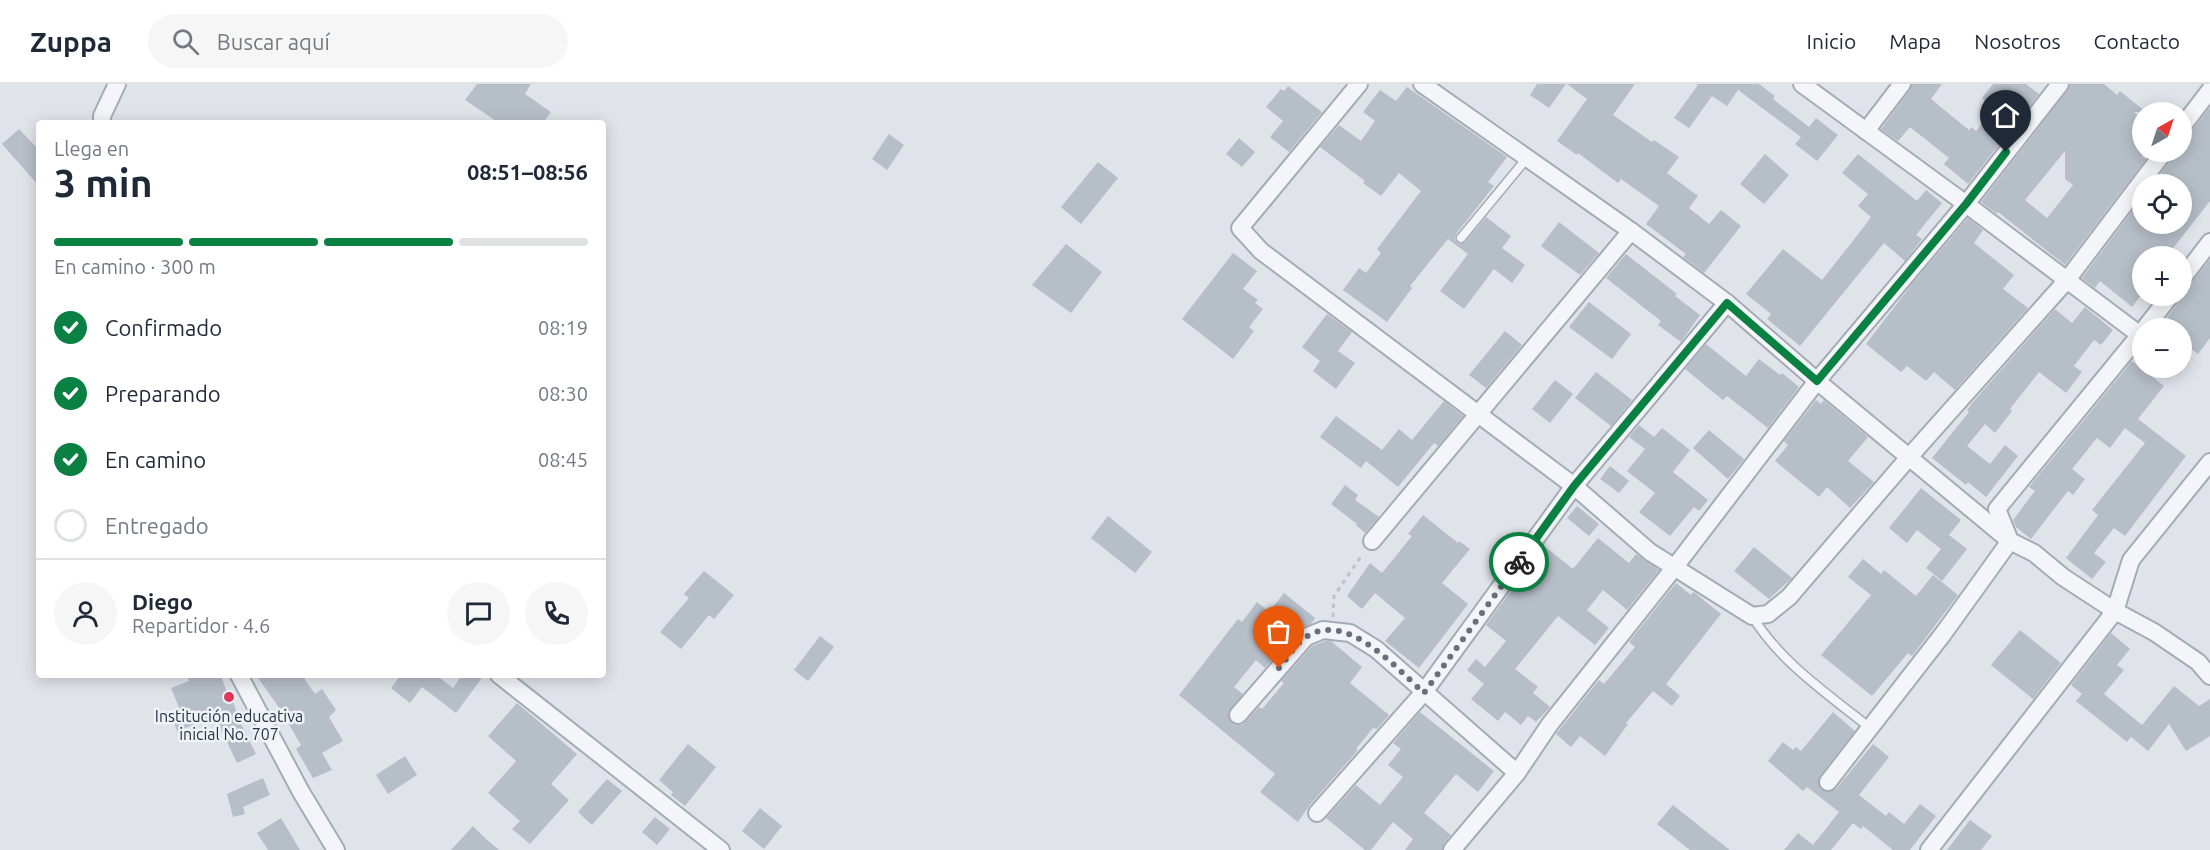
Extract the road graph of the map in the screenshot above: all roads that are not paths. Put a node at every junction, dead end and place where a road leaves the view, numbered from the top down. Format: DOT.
graph roads {
  1 [pos="117,84"];
  2 [pos="1359,84"];
  3 [pos="1422,84"];
  4 [pos="1802,84"];
  5 [pos="1902,84"];
  6 [pos="2060,84"];
  7 [pos="2210,90"];
  8 [pos="2192,114"];
  9 [pos="102,120"];
  10 [pos="1866,131"];
  11 [pos="1527,158"];
  12 [pos="2156,162"];
  13 [pos="1966,204"];
  14 [pos="1631,231"];
  15 [pos="1461,238"];
  16 [pos="2210,242"];
  17 [pos="2192,266"];
  18 [pos="2067,280"];
  19 [pos="1727,303"];
  20 [pos="2162,306"];
  21 [pos="2153,318"];
  22 [pos="2132,325"];
  23 [pos="2132,344"];
  24 [pos="1817,381"];
  25 [pos="1479,415"];
  26 [pos="1910,456"];
  27 [pos="2210,462"];
  28 [pos="1574,486"];
  29 [pos="1372,541"];
  30 [pos="2010,541"];
  31 [pos="1674,568"];
  32 [pos="2115,610"];
  33 [pos="1752,616"];
  34 [pos="2210,676"];
  35 [pos="240,678"];
  36 [pos="504,678"];
  37 [pos="1424,693"];
  38 [pos="1238,715"];
  39 [pos="1870,728"];
  40 [pos="1517,772"];
  41 [pos="1828,782"];
  42 [pos="1317,813"];
  43 [pos="336,850"];
  44 [pos="721,850"];
  45 [pos="1452,850"];
  46 [pos="1929,850"];
  1 -- 9 [label="street"];
  2 -- 25 [label="street"];
  3 -- 11 [label="street"];
  4 -- 10 [label="street"];
  5 -- 10 [label="street"];
  6 -- 13 [label="street"];
  7 -- 8 [label="street"];
  10 -- 13 [label="street"];
  11 -- 14 [label="street"];
  11 -- 15 [label="lane"];
  12 -- 18 [label="street"];
  13 -- 18 [label="street"];
  13 -- 24 [label="street"];
  14 -- 19 [label="street"];
  14 -- 25 [label="street"];
  16 -- 17 [label="street"];
  18 -- 22 [label="street"];
  18 -- 26 [label="street"];
  19 -- 24 [label="street"];
  19 -- 28 [label="street"];
  20 -- 21 [label="street"];
  23 -- 30 [label="street"];
  24 -- 26 [label="street"];
  24 -- 31 [label="street"];
  25 -- 28 [label="street"];
  25 -- 29 [label="street"];
  26 -- 30 [label="street"];
  26 -- 33 [label="street"];
  27 -- 32 [label="street"];
  28 -- 31 [label="street"];
  28 -- 37 [label="street"];
  30 -- 32 [label="street"];
  30 -- 39 [label="street"];
  31 -- 33 [label="street"];
  31 -- 40 [label="street"];
  32 -- 34 [label="street"];
  32 -- 46 [label="street"];
  33 -- 39 [label="lane"];
  35 -- 43 [label="street"];
  36 -- 44 [label="street"];
  37 -- 38 [label="street"];
  37 -- 40 [label="street"];
  37 -- 42 [label="street"];
  39 -- 41 [label="street"];
  40 -- 45 [label="street"];
}
